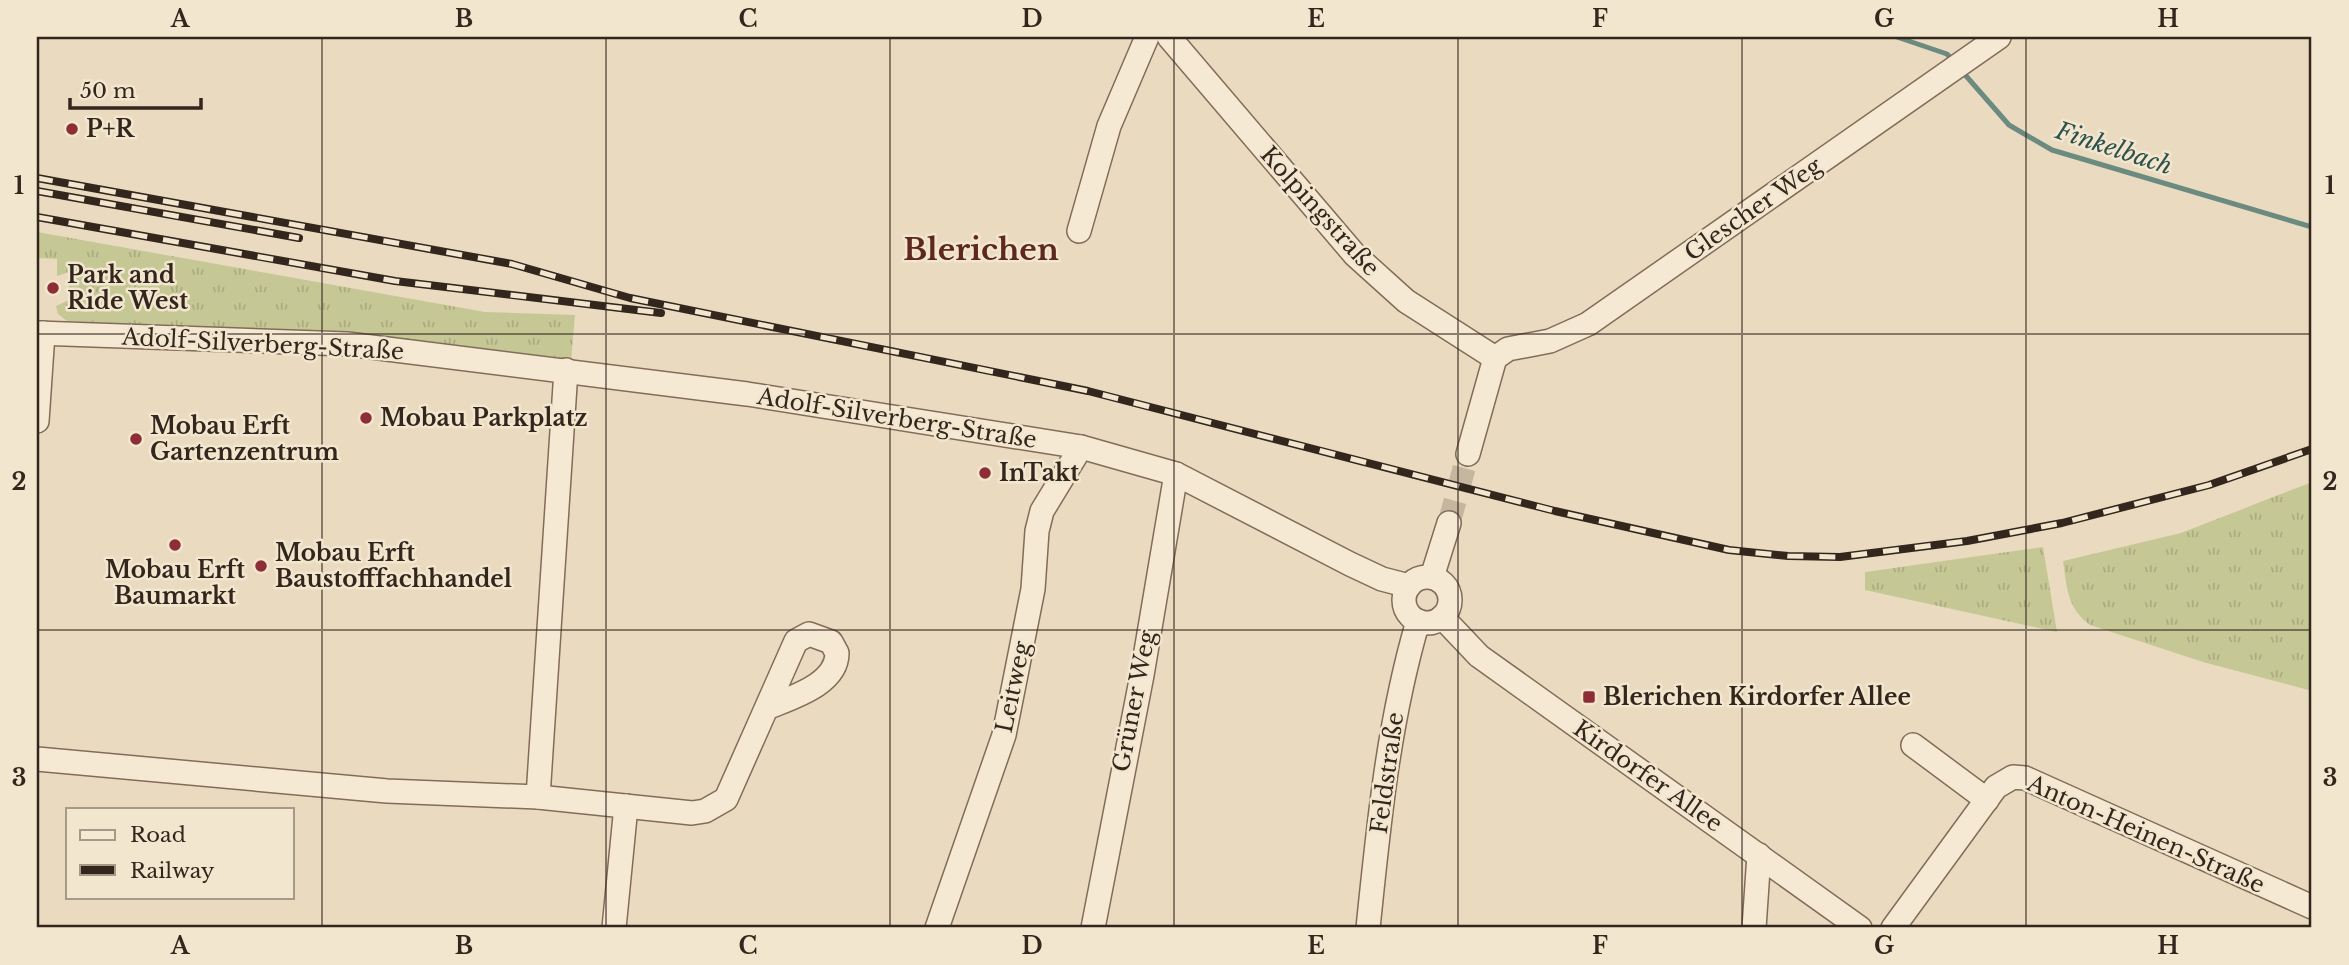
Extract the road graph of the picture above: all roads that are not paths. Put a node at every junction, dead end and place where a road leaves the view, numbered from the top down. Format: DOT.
graph roads {
  1 [pos="1147,37"];
  2 [pos="1169,37"];
  3 [pos="1999,37"];
  4 [pos="1079,231"];
  5 [pos="40,333"];
  6 [pos="1495,358"];
  7 [pos="566,370"];
  8 [pos="37,421"];
  9 [pos="1081,447"];
  10 [pos="1468,454"];
  11 [pos="1176,474"];
  12 [pos="1449,523"];
  13 [pos="1432,577"];
  14 [pos="1409,586"];
  15 [pos="1442,617"];
  16 [pos="1418,621"];
  17 [pos="769,707"];
  18 [pos="1913,745"];
  19 [pos="37,759"];
  20 [pos="538,797"];
  21 [pos="1987,800"];
  22 [pos="626,806"];
  23 [pos="1759,855"];
  24 [pos="2312,906"];
  25 [pos="614,928"];
  26 [pos="937,928"];
  27 [pos="1093,928"];
  28 [pos="1368,928"];
  29 [pos="1754,928"];
  30 [pos="1860,928"];
  31 [pos="1893,928"];
  1 -- 4 [label="street"];
  2 -- 6 [label="street, Kolpingstraße"];
  3 -- 6 [label="street, Glescher Weg"];
  5 -- 7 [label="street, Adolf-Silverberg-Straße"];
  5 -- 8 [label="street, Adolf-Silverberg-Straße"];
  6 -- 10 [label="street"];
  7 -- 9 [label="street, Adolf-Silverberg-Straße"];
  7 -- 20 [label="street"];
  9 -- 11 [label="street, Adolf-Silverberg-Straße"];
  9 -- 26 [label="street, Leitweg"];
  11 -- 14 [label="street, Adolf-Silverberg-Straße"];
  11 -- 27 [label="street, Grüner Weg"];
  12 -- 13 [label="street"];
  13 -- 14 [label="street"];
  13 -- 15 [label="street"];
  14 -- 16 [label="street"];
  15 -- 16 [label="street"];
  15 -- 23 [label="street, Kirdorfer Allee"];
  16 -- 28 [label="street, Feldstraße"];
  17 -- 22 [label="street"];
  18 -- 21 [label="street"];
  19 -- 20 [label="street"];
  20 -- 22 [label="street"];
  21 -- 24 [label="street, Anton-Heinen-Straße"];
  21 -- 31 [label="street, Anton-Heinen-Straße"];
  22 -- 25 [label="street"];
  23 -- 29 [label="street"];
  23 -- 30 [label="street, Kirdorfer Allee"];
}
